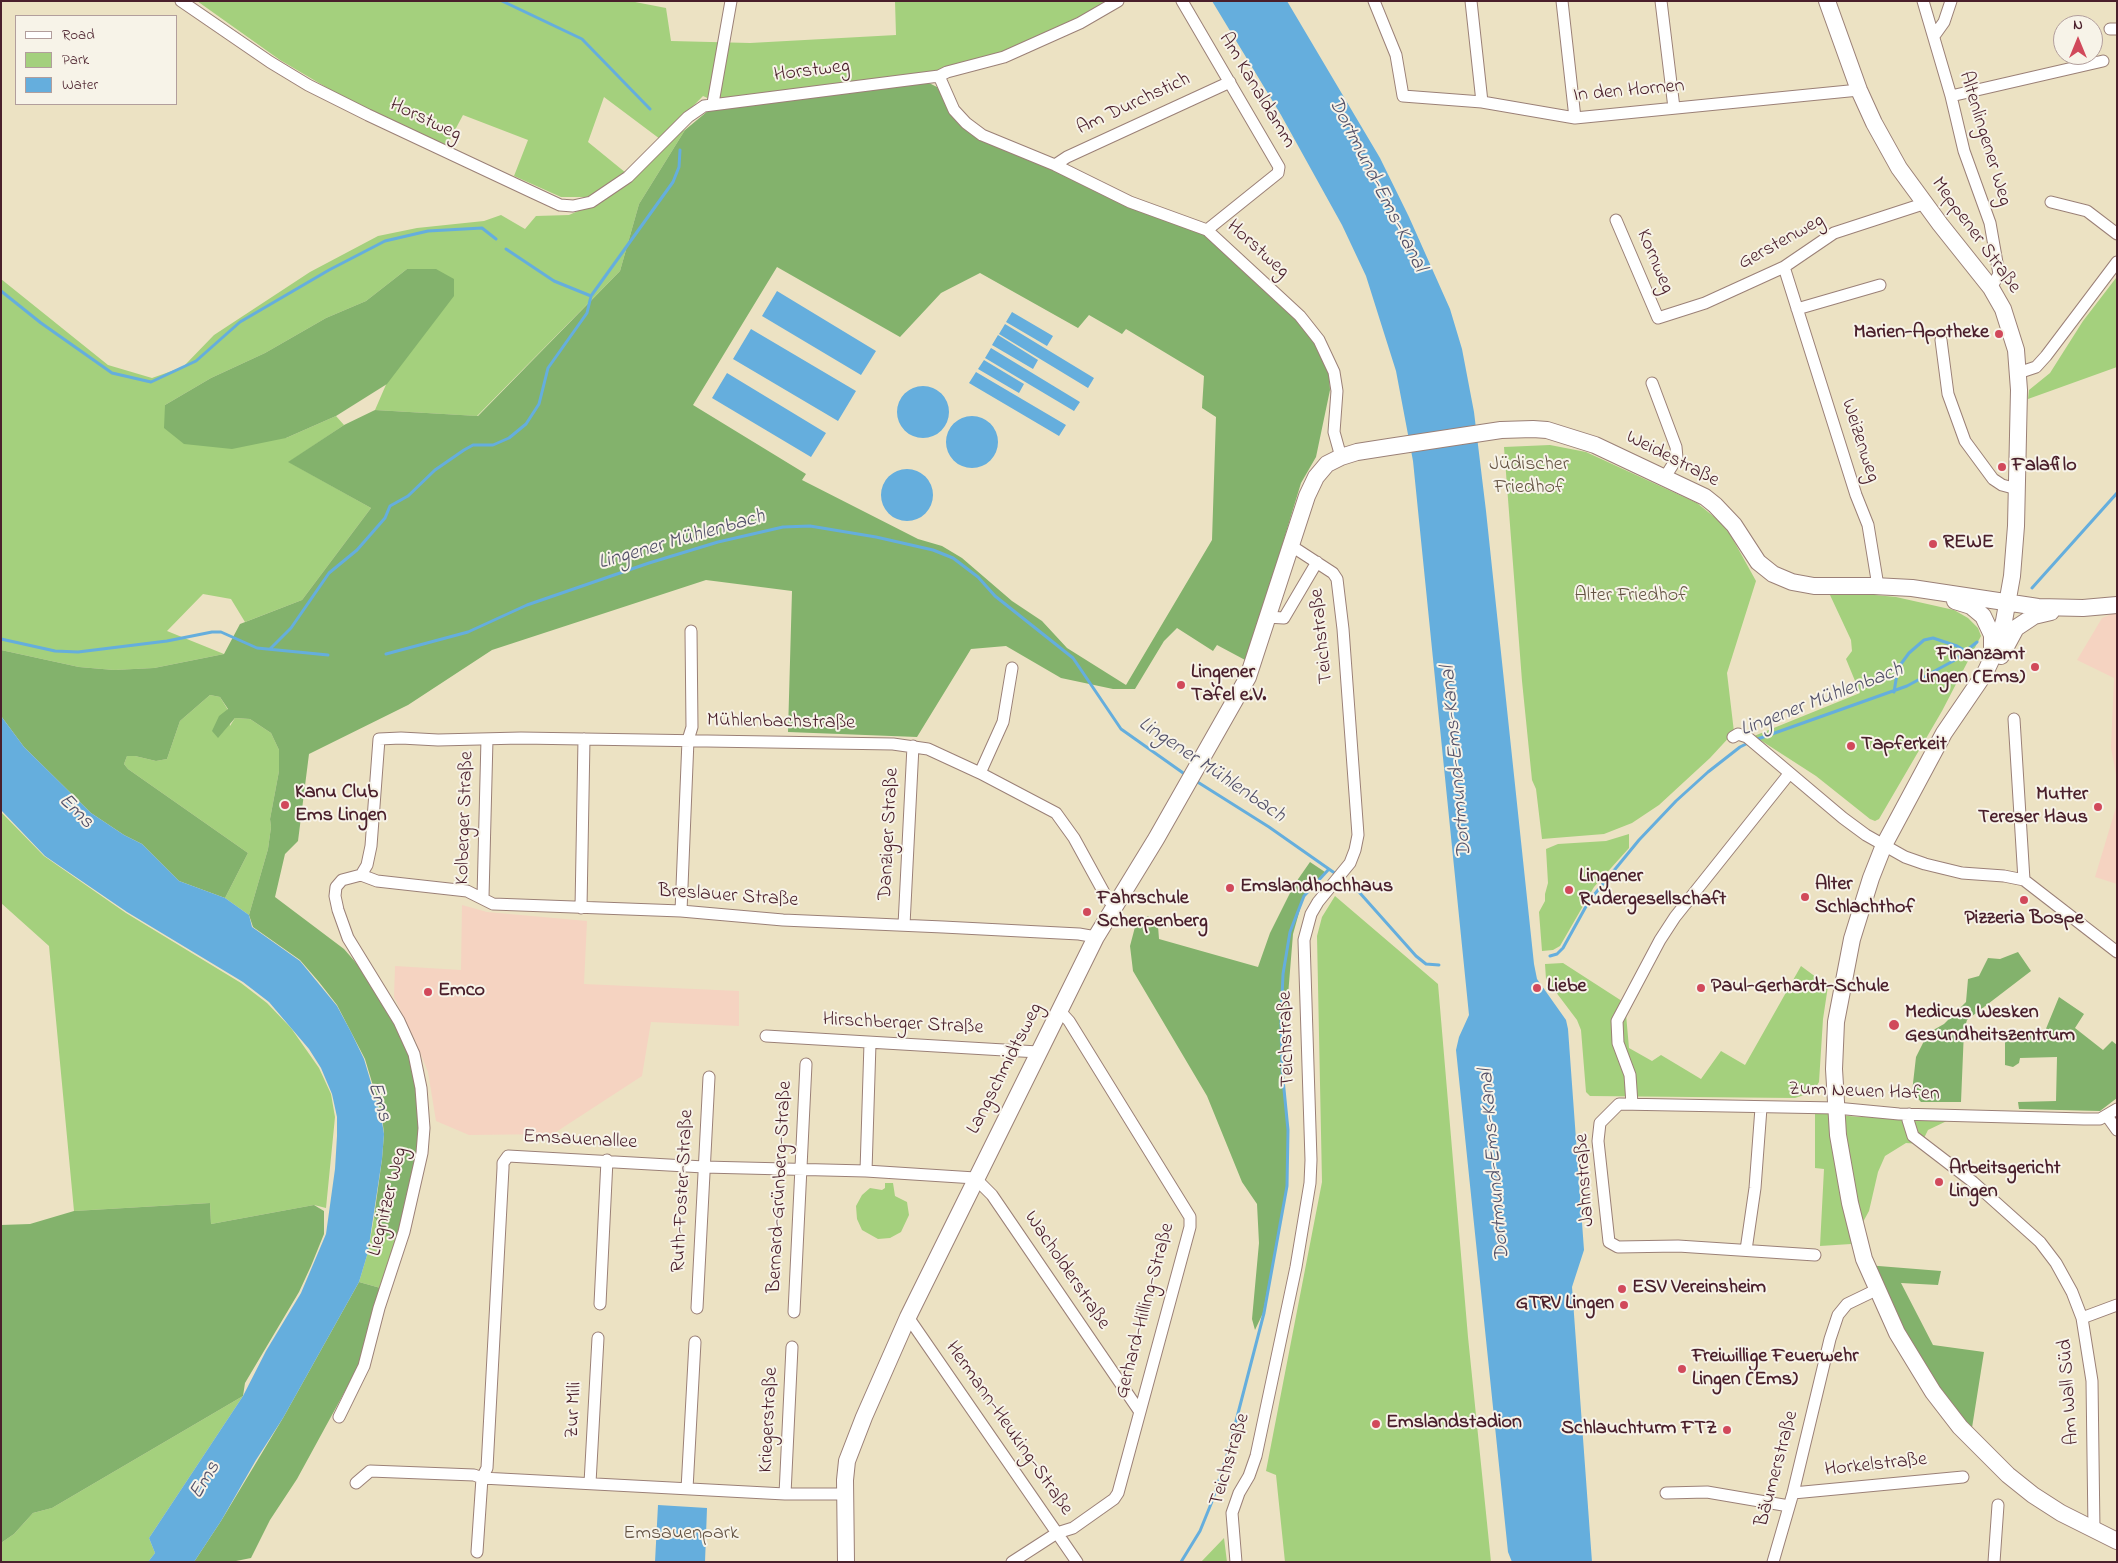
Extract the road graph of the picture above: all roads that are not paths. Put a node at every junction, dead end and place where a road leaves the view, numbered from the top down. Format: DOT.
graph roads {
  1 [pos="181,1"];
  2 [pos="731,1"];
  3 [pos="1118,1"];
  4 [pos="1182,1"];
  5 [pos="1374,1"];
  6 [pos="1471,1"];
  7 [pos="1562,1"];
  8 [pos="1661,1"];
  9 [pos="1828,1"];
  10 [pos="1923,1"];
  11 [pos="1952,1"];
  12 [pos="1934,36"];
  13 [pos="2082,65"];
  14 [pos="939,76"];
  15 [pos="1230,82"];
  16 [pos="1859,90"];
  17 [pos="1951,96"];
  18 [pos="1482,102"];
  19 [pos="713,104"];
  20 [pos="1674,108"];
  21 [pos="1575,118"];
  22 [pos="1055,165"];
  23 [pos="2051,202"];
  24 [pos="1926,204"];
  25 [pos="1616,220"];
  26 [pos="1206,230"];
  27 [pos="2117,234"];
  28 [pos="2117,262"];
  29 [pos="1784,267"];
  30 [pos="1880,285"];
  31 [pos="1991,288"];
  32 [pos="1797,310"];
  33 [pos="1658,318"];
  34 [pos="1941,340"];
  35 [pos="2018,373"];
  36 [pos="1652,383"];
  37 [pos="1389,447"];
  38 [pos="1341,457"];
  39 [pos="1665,476"];
  40 [pos="2017,489"];
  41 [pos="1290,545"];
  42 [pos="1317,562"];
  43 [pos="1878,586"];
  44 [pos="1912,588"];
  45 [pos="2008,603"];
  46 [pos="2117,605"];
  47 [pos="2083,608"];
  48 [pos="1266,617"];
  49 [pos="691,631"];
  50 [pos="1012,668"];
  51 [pos="1985,673"];
  52 [pos="1976,688"];
  53 [pos="2014,719"];
  54 [pos="1733,737"];
  55 [pos="487,739"];
  56 [pos="584,739"];
  57 [pos="688,740"];
  58 [pos="913,746"];
  59 [pos="980,773"];
  60 [pos="1789,774"];
  61 [pos="1884,845"];
  62 [pos="361,875"];
  63 [pos="2024,880"];
  64 [pos="483,897"];
  65 [pos="1116,902"];
  66 [pos="581,908"];
  67 [pos="681,911"];
  68 [pos="904,925"];
  69 [pos="1096,937"];
  70 [pos="2117,952"];
  71 [pos="1059,1010"];
  72 [pos="766,1036"];
  73 [pos="870,1043"];
  74 [pos="1038,1052"];
  75 [pos="806,1064"];
  76 [pos="709,1077"];
  77 [pos="1619,1104"];
  78 [pos="1632,1104"];
  79 [pos="1761,1108"];
  80 [pos="1836,1108"];
  81 [pos="2117,1109"];
  82 [pos="1909,1114"];
  83 [pos="2107,1116"];
  84 [pos="2117,1130"];
  85 [pos="607,1160"];
  86 [pos="704,1167"];
  87 [pos="801,1169"];
  88 [pos="866,1171"];
  89 [pos="976,1178"];
  90 [pos="1746,1250"];
  91 [pos="1815,1255"];
  92 [pos="1876,1290"];
  93 [pos="600,1304"];
  94 [pos="2117,1305"];
  95 [pos="697,1308"];
  96 [pos="794,1312"];
  97 [pos="908,1317"];
  98 [pos="2082,1318"];
  99 [pos="598,1338"];
  100 [pos="695,1342"];
  101 [pos="792,1347"];
  102 [pos="1140,1412"];
  103 [pos="339,1417"];
  104 [pos="1963,1476"];
  105 [pos="482,1478"];
  106 [pos="356,1482"];
  107 [pos="590,1483"];
  108 [pos="687,1489"];
  109 [pos="1666,1493"];
  110 [pos="1793,1493"];
  111 [pos="785,1494"];
  112 [pos="845,1494"];
  113 [pos="1998,1505"];
  114 [pos="1789,1506"];
  115 [pos="2094,1530"];
  116 [pos="1057,1533"];
  117 [pos="2117,1541"];
  118 [pos="477,1552"];
  119 [pos="846,1562"];
  120 [pos="1012,1562"];
  121 [pos="1077,1562"];
  122 [pos="1236,1562"];
  123 [pos="1773,1562"];
  124 [pos="1994,1562"];
  1 -- 19 [label="street, Horstweg"];
  2 -- 19 [label="street"];
  3 -- 14 [label="street"];
  4 -- 15 [label="street, Am Kanaldamm"];
  5 -- 18 [label="street, In den Hornen"];
  6 -- 18 [label="street"];
  7 -- 21 [label="street"];
  8 -- 20 [label="street"];
  9 -- 16 [label="street, Meppener Straße"];
  10 -- 12 [label="street, Altenlingener Weg"];
  11 -- 12 [label="street"];
  12 -- 17 [label="street, Altenlingener Weg"];
  13 -- 17 [label="street"];
  14 -- 19 [label="street, Horstweg"];
  14 -- 22 [label="street, Horstweg"];
  15 -- 22 [label="street, Am Durchstich"];
  15 -- 26 [label="street, Am Kanaldamm"];
  16 -- 20 [label="street, In den Hornen"];
  16 -- 24 [label="street, Meppener Straße"];
  17 -- 31 [label="street, Altenlingener Weg"];
  18 -- 21 [label="street, In den Hornen"];
  20 -- 21 [label="street, In den Hornen"];
  22 -- 26 [label="street, Horstweg"];
  23 -- 27 [label="street"];
  24 -- 29 [label="street, Gerstenweg"];
  24 -- 31 [label="street, Meppener Straße"];
  25 -- 33 [label="street, Kornweg"];
  26 -- 38 [label="street, Horstweg"];
  28 -- 35 [label="street"];
  29 -- 32 [label="street, Weizenweg"];
  29 -- 33 [label="street, Gerstenweg"];
  30 -- 32 [label="street"];
  31 -- 35 [label="street, Meppener Straße"];
  32 -- 43 [label="street, Weizenweg"];
  34 -- 40 [label="street"];
  35 -- 40 [label="street, Meppener Straße"];
  36 -- 39 [label="street"];
  37 -- 38 [label="street, Langschmidtsweg"];
  37 -- 39 [label="street, Weidestraße"];
  38 -- 41 [label="street, Langschmidtsweg"];
  39 -- 43 [label="street, Weidestraße"];
  40 -- 45 [label="street, Meppener Straße"];
  41 -- 42 [label="street, Teichstraße"];
  41 -- 48 [label="street, Langschmidtsweg"];
  42 -- 48 [label="street"];
  42 -- 122 [label="street, Teichstraße"];
  43 -- 44 [label="street, Weidestraße"];
  44 -- 45 [label="street, Weidestraße"];
  44 -- 51 [label="street"];
  45 -- 47 [label="street, Weidestraße"];
  45 -- 51 [label="street, Meppener Straße"];
  46 -- 47 [label="street"];
  47 -- 52 [label="street"];
  48 -- 65 [label="street, Langschmidtsweg"];
  49 -- 57 [label="street"];
  50 -- 59 [label="street"];
  51 -- 52 [label="street"];
  52 -- 61 [label="street"];
  53 -- 63 [label="street"];
  54 -- 60 [label="street"];
  55 -- 56 [label="street, Mühlenbachstraße"];
  55 -- 62 [label="street, Mühlenbachstraße"];
  55 -- 64 [label="street, Kolberger Straße"];
  56 -- 57 [label="street, Mühlenbachstraße"];
  56 -- 66 [label="street"];
  57 -- 58 [label="street, Mühlenbachstraße"];
  57 -- 67 [label="street"];
  58 -- 59 [label="street, Mühlenbachstraße"];
  58 -- 68 [label="street, Danziger Straße"];
  59 -- 65 [label="street, Mühlenbachstraße"];
  60 -- 61 [label="street"];
  60 -- 78 [label="street"];
  61 -- 63 [label="street"];
  61 -- 80 [label="street"];
  62 -- 64 [label="street, Breslauer Straße"];
  62 -- 103 [label="street, Liegnitzer Weg"];
  63 -- 70 [label="street"];
  64 -- 66 [label="street, Breslauer Straße"];
  65 -- 69 [label="street, Langschmidtsweg"];
  66 -- 67 [label="street, Breslauer Straße"];
  67 -- 68 [label="street, Breslauer Straße"];
  68 -- 69 [label="street, Breslauer Straße"];
  69 -- 71 [label="street, Langschmidtsweg"];
  71 -- 74 [label="street, Langschmidtsweg"];
  71 -- 102 [label="street, Gerhard-Hilling-Straße"];
  72 -- 73 [label="street, Hirschberger Straße"];
  73 -- 74 [label="street, Hirschberger Straße"];
  73 -- 88 [label="street"];
  74 -- 89 [label="street, Langschmidtsweg"];
  75 -- 87 [label="street, Bernard-Grünberg-Straße"];
  76 -- 86 [label="street, Ruth-Foster-Straße"];
  77 -- 78 [label="street, Zum Neuen Hafen"];
  77 -- 90 [label="street, Jahnstraße"];
  78 -- 79 [label="street, Zum Neuen Hafen"];
  79 -- 80 [label="street, Zum Neuen Hafen"];
  79 -- 90 [label="street"];
  80 -- 82 [label="street, Zum Neuen Hafen"];
  80 -- 92 [label="street"];
  81 -- 83 [label="street"];
  82 -- 83 [label="street, Zum Neuen Hafen"];
  82 -- 98 [label="street, Am Wall Süd"];
  83 -- 84 [label="street"];
  85 -- 86 [label="street, Emsauenallee"];
  85 -- 93 [label="street"];
  85 -- 105 [label="street, Emsauenallee"];
  86 -- 87 [label="street, Emsauenallee"];
  86 -- 95 [label="street, Ruth-Foster-Straße"];
  87 -- 88 [label="street, Emsauenallee"];
  87 -- 96 [label="street, Bernard-Grünberg-Straße"];
  88 -- 89 [label="street, Emsauenallee"];
  89 -- 97 [label="street, Langschmidtsweg"];
  89 -- 102 [label="street, Wacholderstraße"];
  90 -- 91 [label="street, Jahnstraße"];
  92 -- 110 [label="street, Bäumerstraße"];
  92 -- 115 [label="street"];
  94 -- 98 [label="street"];
  97 -- 112 [label="street, Langschmidtsweg"];
  97 -- 116 [label="street, Hermann-Heuking-Straße"];
  98 -- 115 [label="street, Am Wall Süd"];
  99 -- 107 [label="street, Zur Mili"];
  100 -- 108 [label="street"];
  101 -- 111 [label="street, Kriegerstraße"];
  102 -- 116 [label="street, Gerhard-Hilling-Straße"];
  104 -- 110 [label="street, Horkelstraße"];
  105 -- 106 [label="street"];
  105 -- 107 [label="street"];
  105 -- 118 [label="street"];
  107 -- 108 [label="street"];
  108 -- 111 [label="street"];
  109 -- 114 [label="street"];
  110 -- 114 [label="street, Bäumerstraße"];
  111 -- 112 [label="street"];
  112 -- 119 [label="street, Langschmidtsweg"];
  113 -- 124 [label="street"];
  114 -- 123 [label="street, Bäumerstraße"];
  115 -- 117 [label="street"];
  116 -- 120 [label="street, Gerhard-Hilling-Straße"];
  116 -- 121 [label="street, Hermann-Heuking-Straße"];
}
